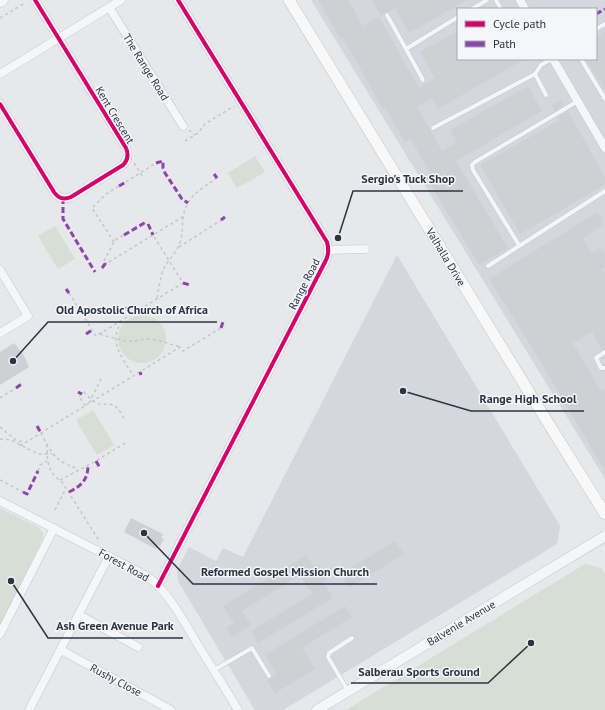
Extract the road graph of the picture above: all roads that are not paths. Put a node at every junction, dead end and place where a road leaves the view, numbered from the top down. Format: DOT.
graph roads {
  1 [pos="3,0"];
  2 [pos="35,0"];
  3 [pos="121,0"];
  4 [pos="178,0"];
  5 [pos="289,0"];
  6 [pos="487,0"];
  7 [pos="0,2"];
  8 [pos="109,7"];
  9 [pos="474,8"];
  10 [pos="387,15"];
  11 [pos="457,19"];
  12 [pos="58,39"];
  13 [pos="406,49"];
  14 [pos="555,60"];
  15 [pos="581,60"];
  16 [pos="0,74"];
  17 [pos="535,74"];
  18 [pos="423,80"];
  19 [pos="546,95"];
  20 [pos="605,99"];
  21 [pos="578,101"];
  22 [pos="0,104"];
  23 [pos="183,126"];
  24 [pos="433,128"];
  25 [pos="605,148"];
  26 [pos="605,191"];
  27 [pos="519,245"];
  28 [pos="365,249"];
  29 [pos="329,250"];
  30 [pos="488,266"];
  31 [pos="0,270"];
  32 [pos="0,333"];
  33 [pos="605,352"];
  34 [pos="605,368"];
  35 [pos="0,501"];
  36 [pos="605,514"];
  37 [pos="54,528"];
  38 [pos="605,536"];
  39 [pos="109,556"];
  40 [pos="158,586"];
  41 [pos="79,615"];
  42 [pos="0,634"];
  43 [pos="352,638"];
  44 [pos="138,647"];
  45 [pos="61,650"];
  46 [pos="213,670"];
  47 [pos="268,676"];
  48 [pos="348,691"];
  49 [pos="30,710"];
  50 [pos="171,710"];
  51 [pos="238,710"];
  52 [pos="317,710"];
  1 -- 7 [label="street"];
  2 -- 12 [label="street, Kent Crescent"];
  3 -- 8 [label="street"];
  4 -- 29 [label="street, Range Road"];
  5 -- 36 [label="main road, Valhalla Drive"];
  6 -- 9 [label="lane"];
  8 -- 12 [label="street"];
  8 -- 23 [label="street, The Range Road"];
  10 -- 13 [label="lane"];
  11 -- 13 [label="lane"];
  12 -- 16 [label="street"];
  12 -- 22 [label="street, Kent Crescent"];
  13 -- 18 [label="lane"];
  14 -- 17 [label="lane"];
  14 -- 21 [label="street"];
  15 -- 20 [label="lane"];
  17 -- 19 [label="lane"];
  17 -- 24 [label="lane"];
  21 -- 25 [label="street"];
  21 -- 27 [label="lane"];
  26 -- 27 [label="lane"];
  27 -- 30 [label="lane"];
  28 -- 29 [label="street, Range Road"];
  29 -- 40 [label="street, Range Road"];
  31 -- 32 [label="street"];
  33 -- 34 [label="lane"];
  35 -- 37 [label="street, Forest Road"];
  37 -- 39 [label="street, Forest Road"];
  37 -- 42 [label="street"];
  38 -- 48 [label="street, Balvenie Avenue"];
  39 -- 40 [label="street, Forest Road"];
  39 -- 41 [label="street"];
  40 -- 46 [label="street, Forest Road"];
  41 -- 44 [label="street"];
  41 -- 45 [label="street"];
  43 -- 48 [label="lane"];
  45 -- 49 [label="street"];
  45 -- 50 [label="street, Rushy Close"];
  46 -- 47 [label="lane"];
  46 -- 51 [label="street, Forest Road"];
  48 -- 52 [label="street, Balvenie Avenue"];
}
